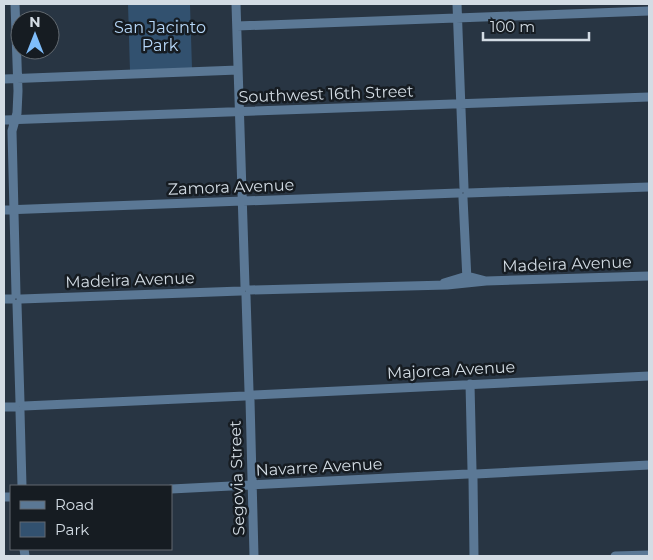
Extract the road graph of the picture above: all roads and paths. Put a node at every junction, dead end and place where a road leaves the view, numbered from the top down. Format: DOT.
graph roads {
  1 [pos="15,4"];
  2 [pos="236,4"];
  3 [pos="457,4"];
  4 [pos="649,11"];
  5 [pos="458,18"];
  6 [pos="237,26"];
  7 [pos="238,70"];
  8 [pos="18,78"];
  9 [pos="4,79"];
  10 [pos="649,97"];
  11 [pos="461,104"];
  12 [pos="240,112"];
  13 [pos="4,120"];
  14 [pos="15,120"];
  15 [pos="649,187"];
  16 [pos="463,193"];
  17 [pos="243,201"];
  18 [pos="4,210"];
  19 [pos="14,210"];
  20 [pos="649,276"];
  21 [pos="467,279"];
  22 [pos="246,291"];
  23 [pos="14,299"];
  24 [pos="649,376"];
  25 [pos="470,384"];
  26 [pos="249,395"];
  27 [pos="4,407"];
  28 [pos="20,407"];
  29 [pos="649,465"];
  30 [pos="472,474"];
  31 [pos="22,485"];
  32 [pos="252,485"];
  33 [pos="172,489"];
  34 [pos="649,555"];
  35 [pos="254,556"];
  36 [pos="474,556"];
  37 [pos="615,556"];
  1 -- 8 [label="street"];
  2 -- 6 [label="street, Segovia Street"];
  3 -- 5 [label="street"];
  4 -- 5 [label="street"];
  5 -- 6 [label="street"];
  5 -- 11 [label="street"];
  6 -- 7 [label="street, Segovia Street"];
  7 -- 8 [label="street"];
  7 -- 12 [label="street, Segovia Street"];
  8 -- 9 [label="street"];
  8 -- 14 [label="street"];
  10 -- 11 [label="street, Southwest 16th Street"];
  11 -- 12 [label="street, Southwest 16th Street"];
  11 -- 16 [label="street"];
  12 -- 14 [label="street, Southwest 16th Street"];
  12 -- 17 [label="street, Segovia Street"];
  13 -- 14 [label="street, Southwest 16th Street"];
  14 -- 19 [label="street"];
  15 -- 16 [label="street, Zamora Avenue"];
  16 -- 17 [label="street, Zamora Avenue"];
  16 -- 21 [label="street"];
  17 -- 19 [label="street, Zamora Avenue"];
  17 -- 22 [label="street, Segovia Street"];
  18 -- 19 [label="street, Zamora Avenue"];
  19 -- 23 [label="street"];
  20 -- 21 [label="street, Madeira Avenue"];
  21 -- 22 [label="street, Madeira Avenue"];
  22 -- 23 [label="street, Madeira Avenue"];
  22 -- 26 [label="street, Segovia Street"];
  23 -- 28 [label="street"];
  24 -- 25 [label="street, Majorca Avenue"];
  25 -- 26 [label="street, Majorca Avenue"];
  25 -- 30 [label="street"];
  26 -- 28 [label="street, Majorca Avenue"];
  26 -- 32 [label="street, Segovia Street"];
  27 -- 28 [label="street, Majorca Avenue"];
  28 -- 31 [label="street"];
  29 -- 30 [label="street, Navarre Avenue"];
  30 -- 32 [label="street, Navarre Avenue"];
  30 -- 36 [label="street"];
  32 -- 33 [label="street, Navarre Avenue"];
  32 -- 35 [label="street, Segovia Street"];
  34 -- 37 [label="street"];
}
